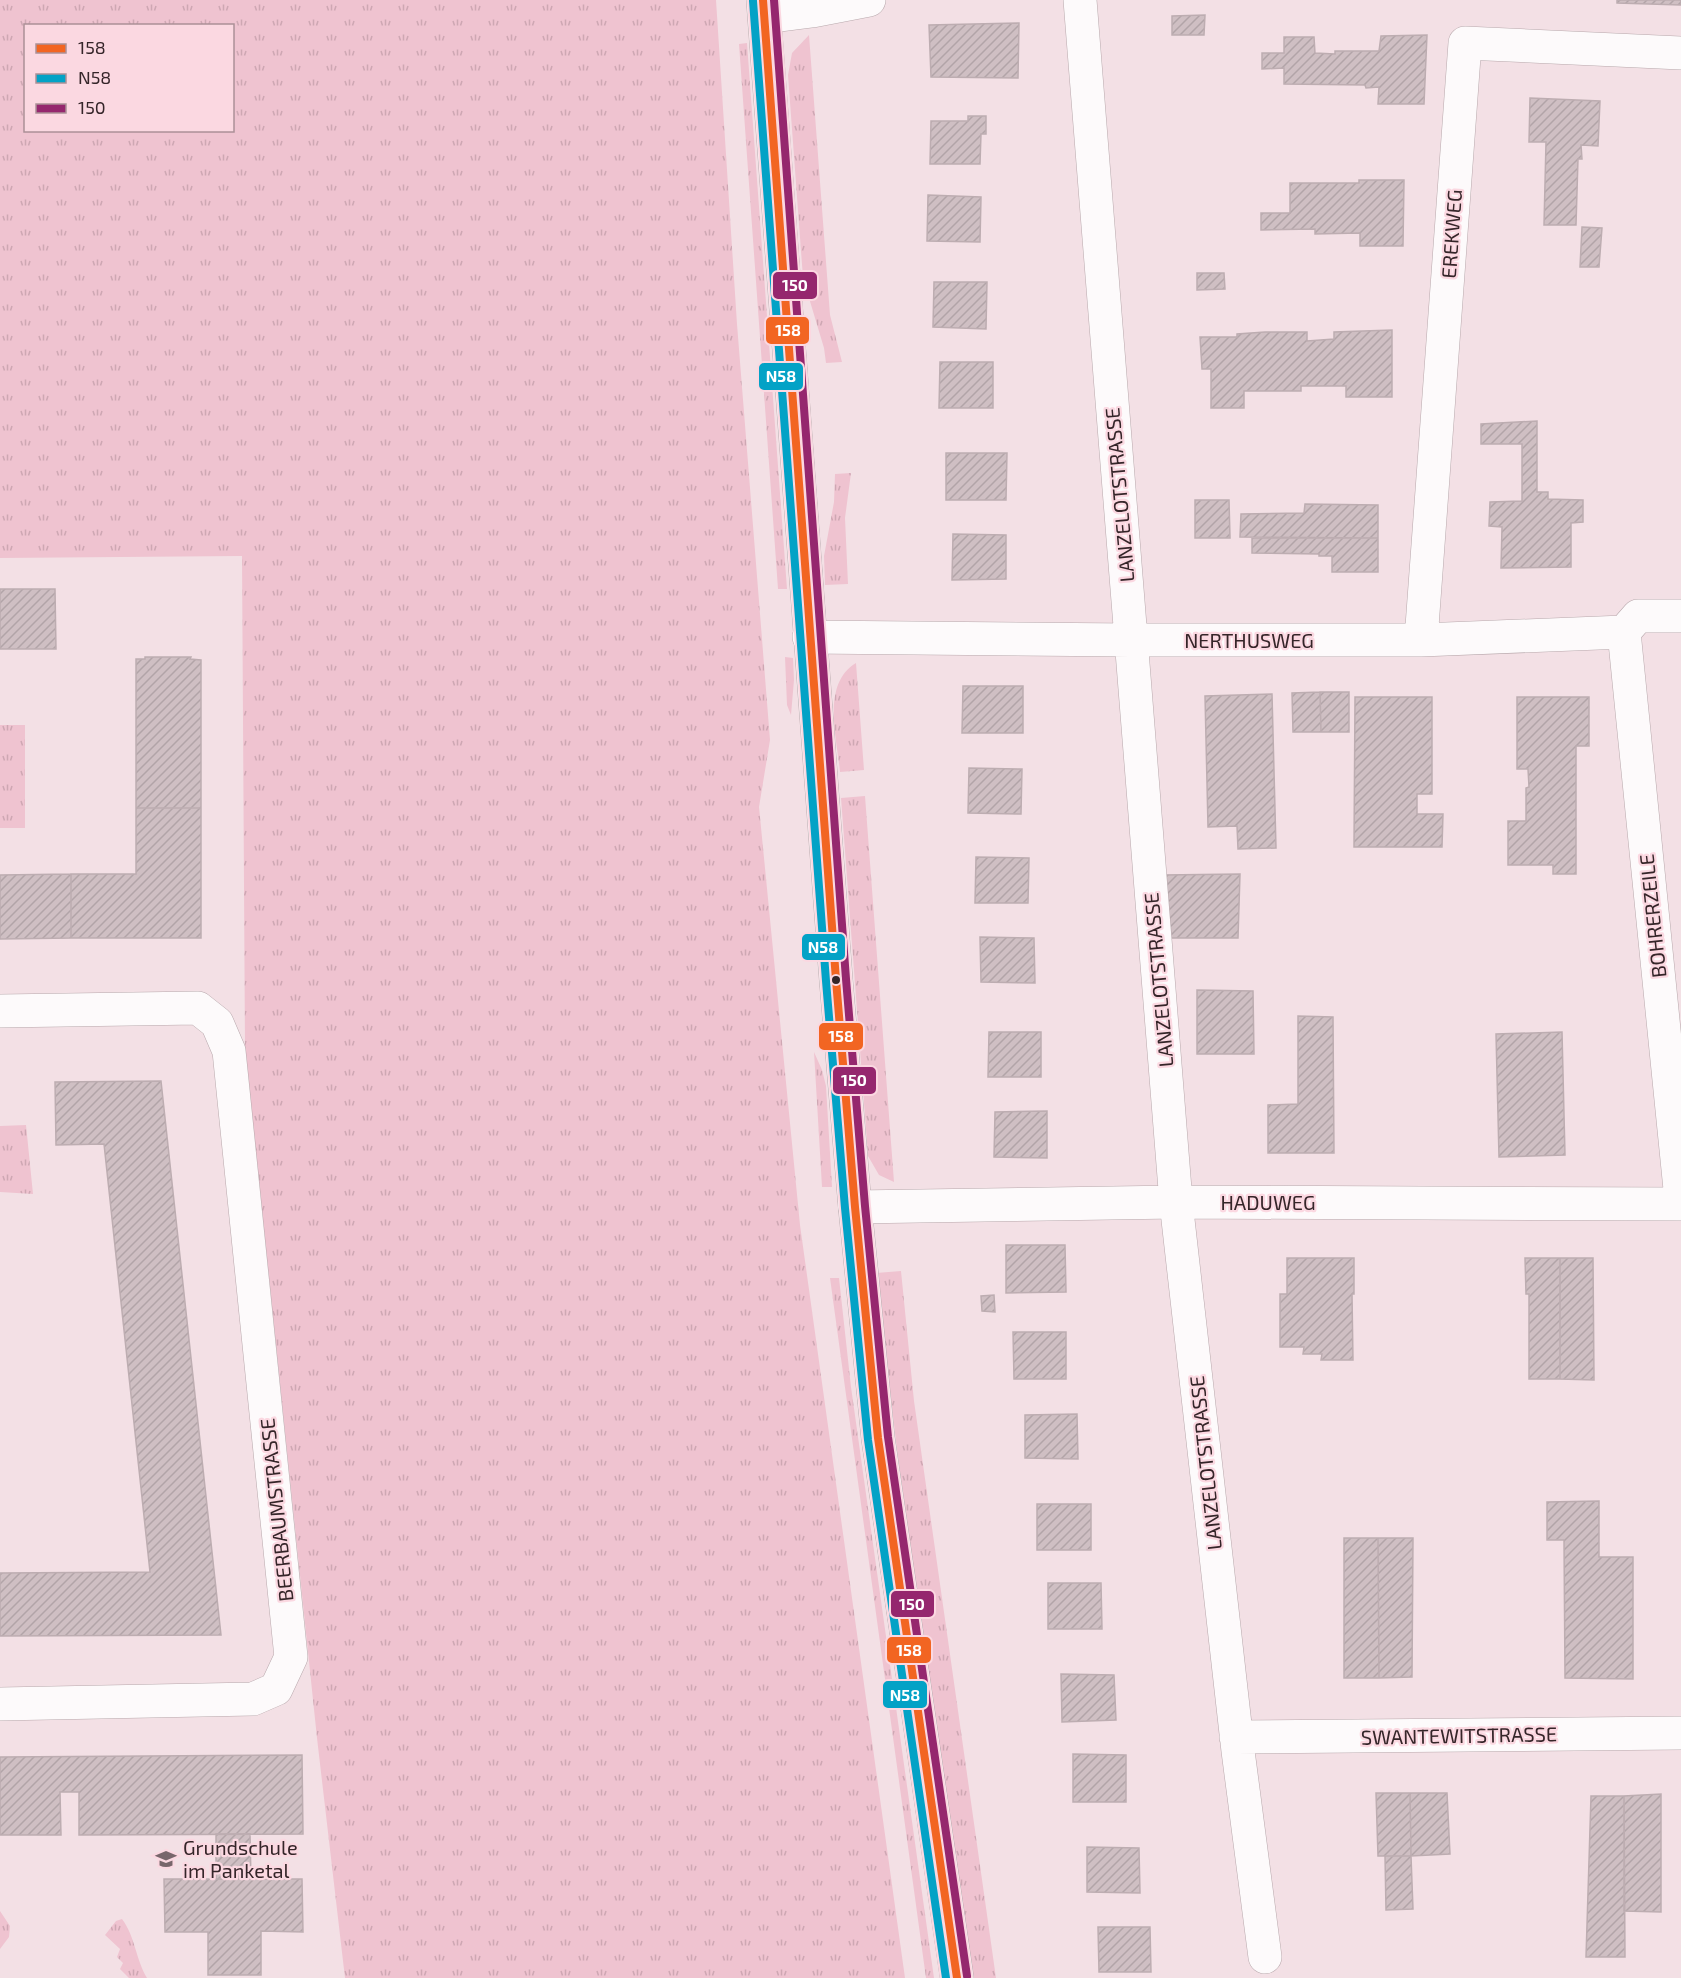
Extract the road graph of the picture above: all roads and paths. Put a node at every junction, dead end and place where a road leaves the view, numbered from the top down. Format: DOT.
graph roads {
  1 [pos="869,0"];
  2 [pos="1080,0"];
  3 [pos="764,9"];
  4 [pos="1681,53"];
  5 [pos="1681,616"];
  6 [pos="1624,632"];
  7 [pos="809,637"];
  8 [pos="1131,640"];
  9 [pos="1421,640"];
  10 [pos="0,1011"];
  11 [pos="1681,1199"];
  12 [pos="1176,1202"];
  13 [pos="1681,1204"];
  14 [pos="855,1207"];
  15 [pos="0,1704"];
  16 [pos="1681,1733"];
  17 [pos="1236,1737"];
  18 [pos="1265,1957"];
  19 [pos="957,1978"];
  1 -- 3 [label="street"];
  2 -- 8 [label="street, LANZELOTSTRASSE"];
  3 -- 7 [label="street"];
  4 -- 9 [label="street, EREKWEG"];
  5 -- 6 [label="street"];
  6 -- 9 [label="street, NERTHUSWEG"];
  6 -- 11 [label="street, BOHRERZEILE"];
  7 -- 8 [label="street, NERTHUSWEG"];
  7 -- 14 [label="street"];
  8 -- 9 [label="street, NERTHUSWEG"];
  8 -- 12 [label="street, LANZELOTSTRASSE"];
  10 -- 15 [label="street, BEERBAUMSTRASSE"];
  12 -- 13 [label="street, HADUWEG"];
  12 -- 14 [label="street, HADUWEG"];
  12 -- 17 [label="street, LANZELOTSTRASSE"];
  14 -- 19 [label="street"];
  16 -- 17 [label="street, SWANTEWITSTRASSE"];
  17 -- 18 [label="street, LANZELOTSTRASSE"];
}
